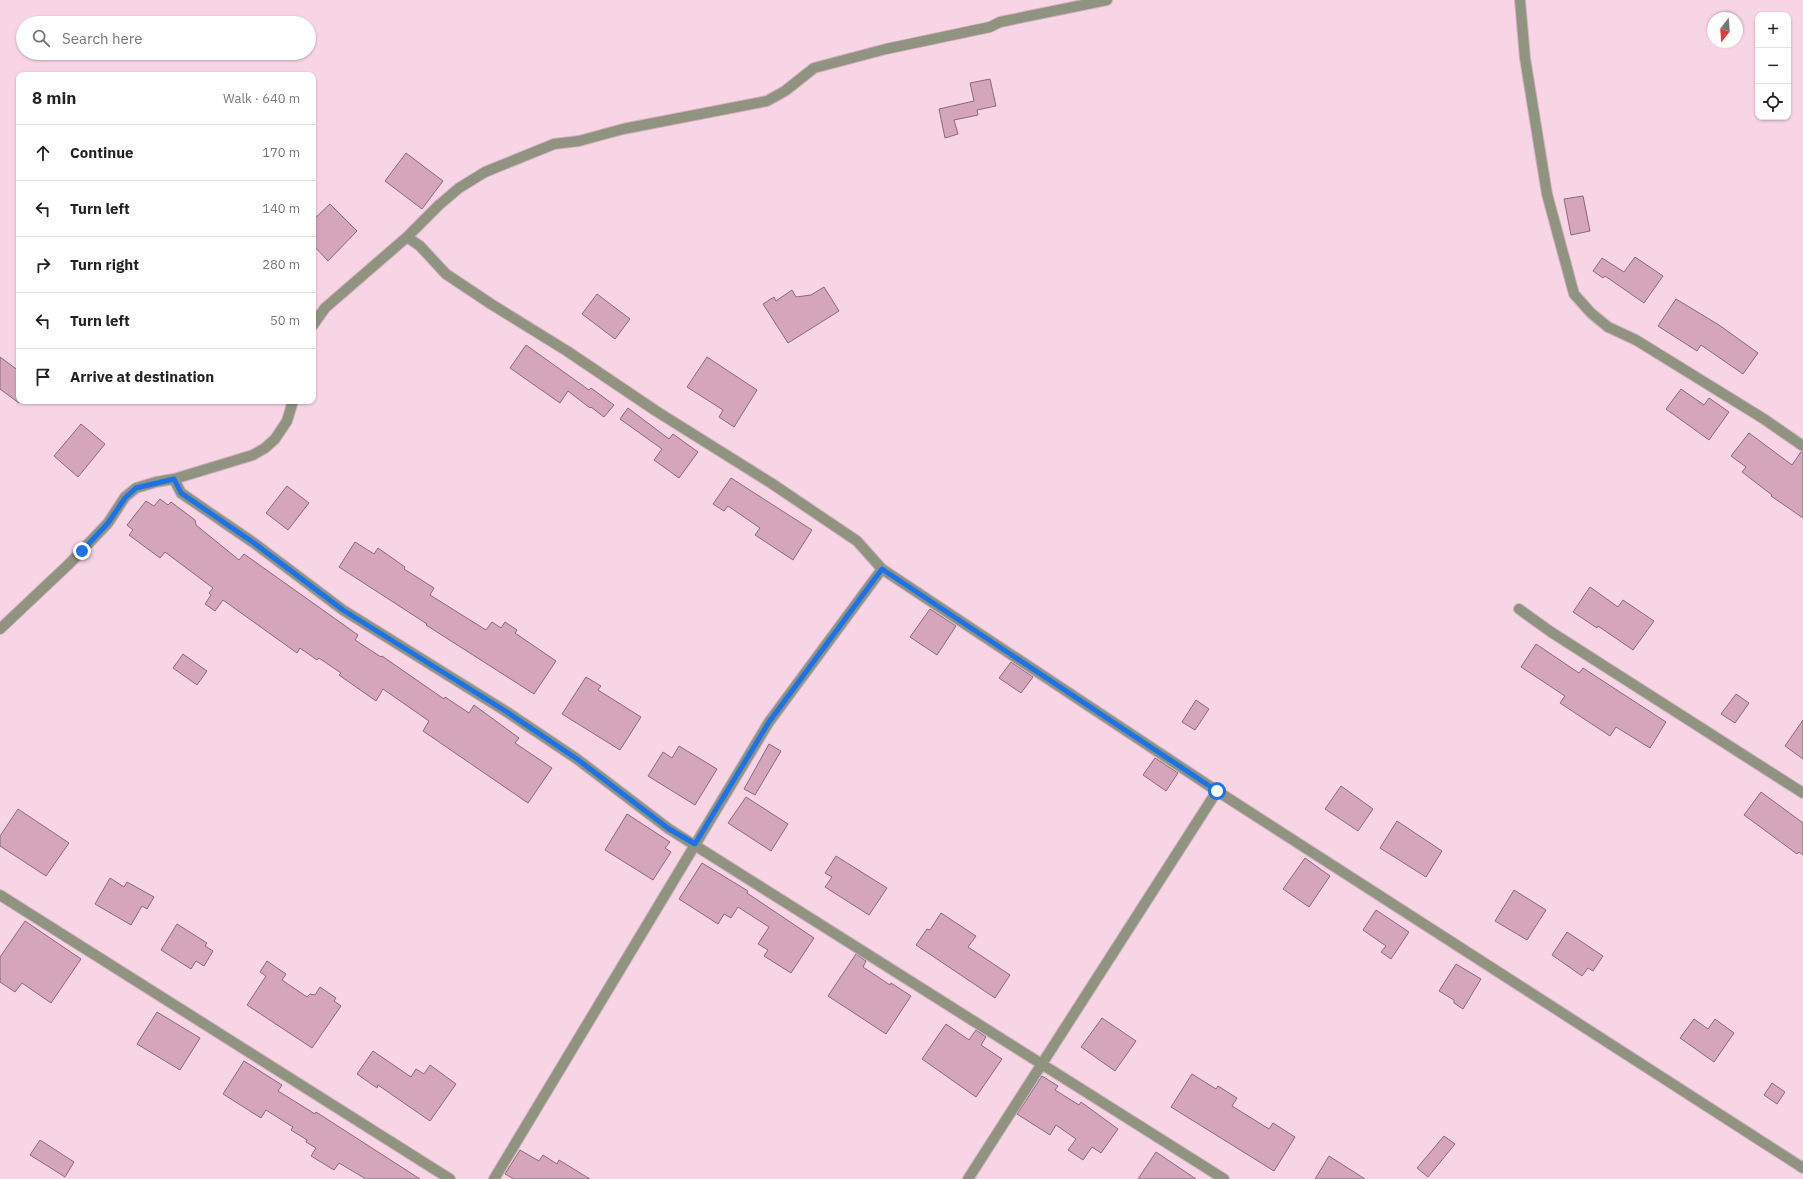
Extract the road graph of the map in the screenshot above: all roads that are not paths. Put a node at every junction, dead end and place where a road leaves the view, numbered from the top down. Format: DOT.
graph roads {
  1 [pos="1107,0"];
  2 [pos="1520,0"];
  3 [pos="407,237"];
  4 [pos="316,322"];
  5 [pos="291,404"];
  6 [pos="1803,446"];
  7 [pos="175,480"];
  8 [pos="882,569"];
  9 [pos="1518,609"];
  10 [pos="0,629"];
  11 [pos="1217,791"];
  12 [pos="1803,793"];
  13 [pos="695,844"];
  14 [pos="0,895"];
  15 [pos="1042,1065"];
  16 [pos="1803,1168"];
  17 [pos="450,1179"];
  18 [pos="494,1179"];
  19 [pos="968,1179"];
  20 [pos="1224,1179"];
  1 -- 3 [label="street"];
  2 -- 6 [label="street"];
  3 -- 4 [label="street"];
  3 -- 8 [label="street"];
  5 -- 7 [label="street"];
  7 -- 10 [label="street"];
  7 -- 13 [label="street"];
  8 -- 11 [label="street"];
  8 -- 13 [label="street"];
  9 -- 12 [label="street"];
  11 -- 15 [label="street"];
  11 -- 16 [label="street"];
  13 -- 15 [label="street"];
  13 -- 18 [label="street"];
  14 -- 17 [label="street"];
  15 -- 19 [label="street"];
  15 -- 20 [label="street"];
}
